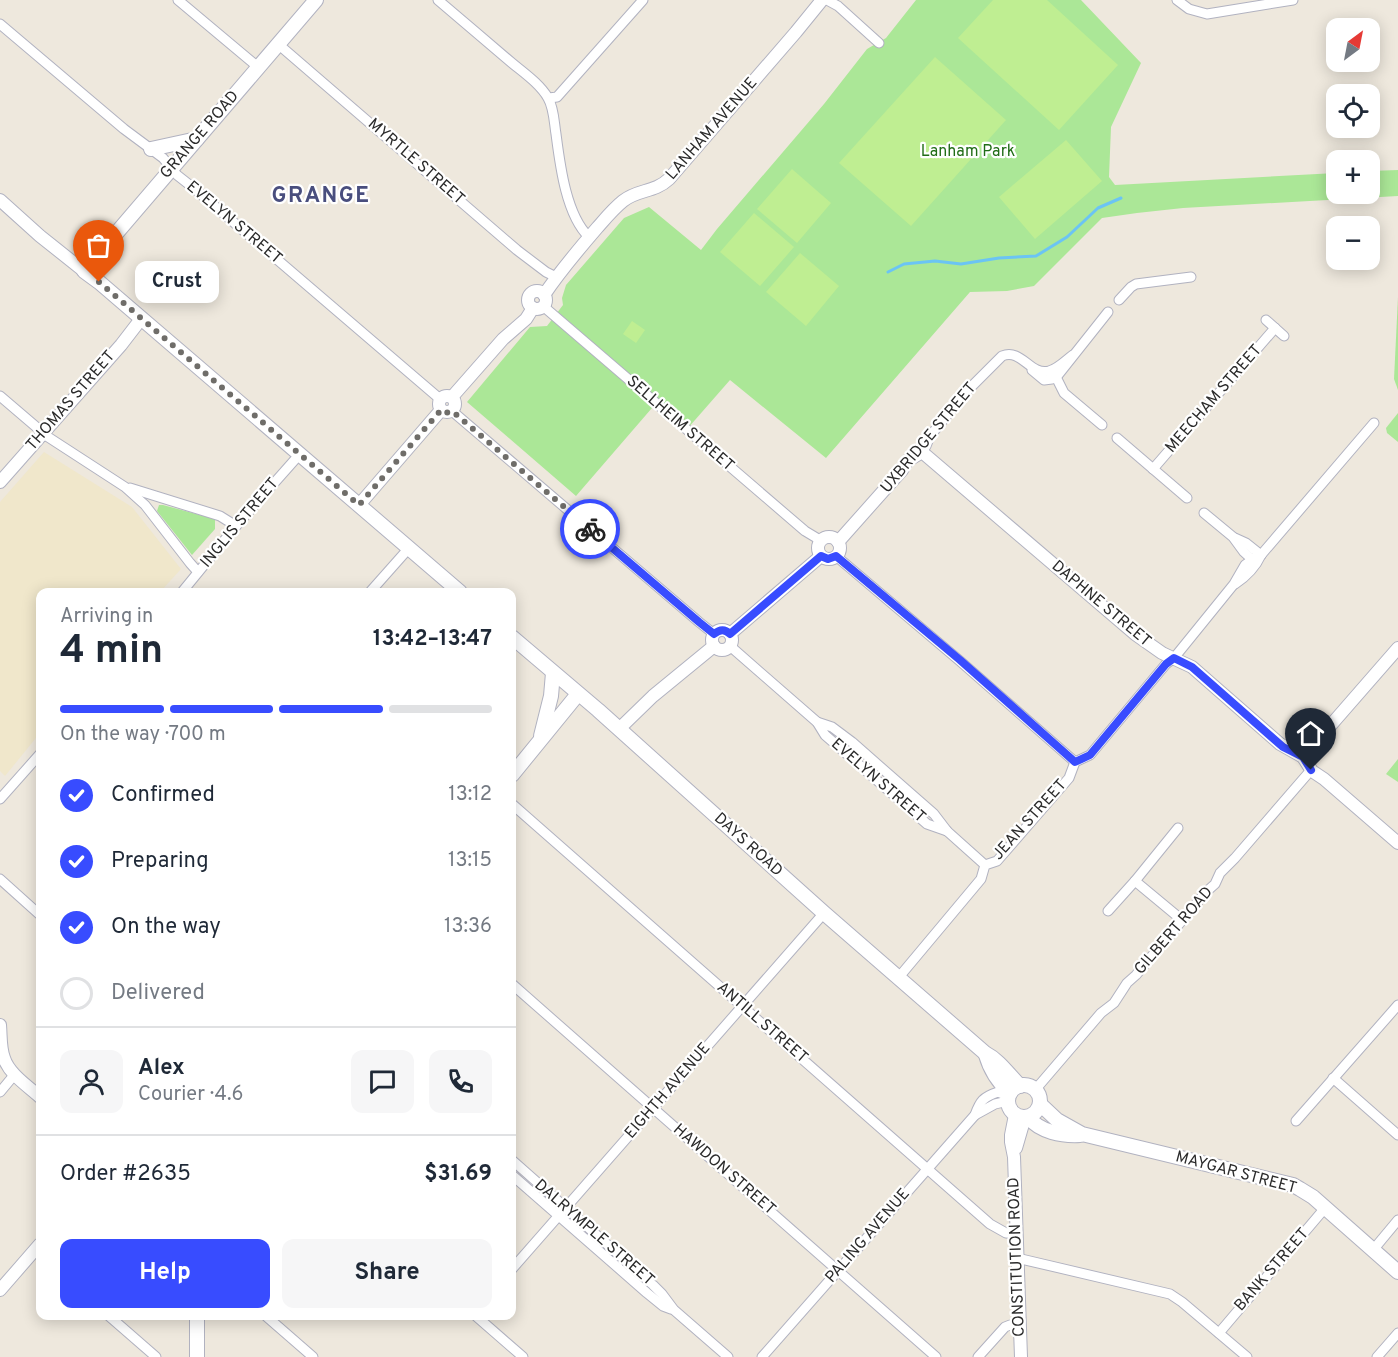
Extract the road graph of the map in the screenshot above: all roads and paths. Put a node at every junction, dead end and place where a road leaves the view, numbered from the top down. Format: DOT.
graph roads {
  1 [pos="178,0"];
  2 [pos="316,0"];
  3 [pos="438,0"];
  4 [pos="643,0"];
  5 [pos="822,0"];
  6 [pos="827,0"];
  7 [pos="1177,0"];
  8 [pos="1293,0"];
  9 [pos="0,24"];
  10 [pos="879,43"];
  11 [pos="278,44"];
  12 [pos="258,67"];
  13 [pos="549,98"];
  14 [pos="197,139"];
  15 [pos="151,149"];
  16 [pos="172,168"];
  17 [pos="0,201"];
  18 [pos="590,237"];
  19 [pos="84,271"];
  20 [pos="556,277"];
  21 [pos="1191,277"];
  22 [pos="1119,300"];
  23 [pos="540,303"];
  24 [pos="1108,312"];
  25 [pos="141,319"];
  26 [pos="1266,320"];
  27 [pos="1275,328"];
  28 [pos="1284,336"];
  29 [pos="1054,375"];
  30 [pos="0,396"];
  31 [pos="446,404"];
  32 [pos="1374,423"];
  33 [pos="1102,425"];
  34 [pos="43,433"];
  35 [pos="1117,438"];
  36 [pos="922,452"];
  37 [pos="299,455"];
  38 [pos="1154,469"];
  39 [pos="0,482"];
  40 [pos="125,487"];
  41 [pos="160,498"];
  42 [pos="1187,498"];
  43 [pos="359,505"];
  44 [pos="150,511"];
  45 [pos="1204,513"];
  46 [pos="236,526"];
  47 [pos="820,540"];
  48 [pos="838,542"];
  49 [pos="409,548"];
  50 [pos="821,556"];
  51 [pos="836,556"];
  52 [pos="1256,559"];
  53 [pos="198,572"];
  54 [pos="185,588"];
  55 [pos="374,588"];
  56 [pos="455,588"];
  57 [pos="714,640"];
  58 [pos="730,640"];
  59 [pos="516,641"];
  60 [pos="1398,648"];
  61 [pos="1174,658"];
  62 [pos="553,673"];
  63 [pos="578,694"];
  64 [pos="619,729"];
  65 [pos="540,741"];
  66 [pos="1303,757"];
  67 [pos="36,758"];
  68 [pos="1075,762"];
  69 [pos="516,770"];
  70 [pos="1311,770"];
  71 [pos="2,795"];
  72 [pos="516,807"];
  73 [pos="1178,828"];
  74 [pos="1398,843"];
  75 [pos="985,865"];
  76 [pos="0,879"];
  77 [pos="1135,881"];
  78 [pos="36,911"];
  79 [pos="1108,911"];
  80 [pos="824,913"];
  81 [pos="1182,920"];
  82 [pos="899,977"];
  83 [pos="516,988"];
  84 [pos="1398,1005"];
  85 [pos="743,1006"];
  86 [pos="0,1025"];
  87 [pos="8,1071"];
  88 [pos="1334,1078"];
  89 [pos="1035,1090"];
  90 [pos="0,1092"];
  91 [pos="36,1093"];
  92 [pos="1011,1094"];
  93 [pos="1040,1104"];
  94 [pos="653,1108"];
  95 [pos="1023,1116"];
  96 [pos="1296,1121"];
  97 [pos="1082,1134"];
  98 [pos="1398,1135"];
  99 [pos="516,1164"];
  100 [pos="927,1168"];
  101 [pos="516,1178"];
  102 [pos="566,1208"];
  103 [pos="1325,1208"];
  104 [pos="559,1216"];
  105 [pos="1398,1220"];
  106 [pos="1017,1234"];
  107 [pos="1372,1250"];
  108 [pos="36,1253"];
  109 [pos="1017,1258"];
  110 [pos="516,1264"];
  111 [pos="838,1271"];
  112 [pos="1398,1272"];
  113 [pos="0,1290"];
  114 [pos="674,1310"];
  115 [pos="114,1320"];
  116 [pos="197,1320"];
  117 [pos="271,1320"];
  118 [pos="480,1320"];
  119 [pos="1020,1325"];
  120 [pos="1218,1333"];
  121 [pos="1398,1333"];
  122 [pos="513,1349"];
  123 [pos="156,1357"];
  124 [pos="197,1357"];
  125 [pos="313,1357"];
  126 [pos="506,1357"];
  127 [pos="524,1357"];
  128 [pos="728,1357"];
  129 [pos="762,1357"];
  130 [pos="936,1357"];
  131 [pos="978,1357"];
  132 [pos="1021,1357"];
  133 [pos="1246,1357"];
  134 [pos="1377,1357"];
  1 -- 12 [label="street"];
  2 -- 11 [label="main road, GRANGE ROAD"];
  3 -- 13 [label="street"];
  4 -- 13 [label="street"];
  5 -- 18 [label="street, LANHAM AVENUE"];
  6 -- 10 [label="street"];
  7 -- 8 [label="street"];
  9 -- 15 [label="street, EVELYN STREET"];
  11 -- 12 [label="main road, GRANGE ROAD"];
  11 -- 20 [label="street, MYRTLE STREET"];
  12 -- 14 [label="main road, GRANGE ROAD"];
  13 -- 18 [label="street"];
  14 -- 15 [label="main road"];
  14 -- 16 [label="main road, GRANGE ROAD"];
  15 -- 16 [label="street, EVELYN STREET"];
  16 -- 19 [label="main road, GRANGE ROAD"];
  16 -- 31 [label="street, EVELYN STREET"];
  17 -- 19 [label="street"];
  18 -- 20 [label="street, LANHAM AVENUE"];
  19 -- 25 [label="main road"];
  20 -- 23 [label="street, LANHAM AVENUE"];
  21 -- 22 [label="street"];
  23 -- 31 [label="street, LANHAM AVENUE"];
  23 -- 47 [label="street, SELLHEIM STREET"];
  24 -- 29 [label="street"];
  25 -- 34 [label="street, THOMAS STREET"];
  25 -- 37 [label="main road"];
  26 -- 27 [label="street, MEECHAM STREET"];
  27 -- 28 [label="street, MEECHAM STREET"];
  27 -- 38 [label="street, MEECHAM STREET"];
  29 -- 33 [label="street, UXBRIDGE STREET"];
  29 -- 36 [label="street, UXBRIDGE STREET"];
  30 -- 34 [label="street"];
  31 -- 43 [label="street, LANHAM AVENUE"];
  31 -- 57 [label="street, EVELYN STREET"];
  32 -- 52 [label="street, JEAN STREET"];
  34 -- 39 [label="street, THOMAS STREET"];
  34 -- 40 [label="street"];
  35 -- 38 [label="street"];
  36 -- 48 [label="street, UXBRIDGE STREET"];
  36 -- 61 [label="street, DAPHNE STREET"];
  37 -- 43 [label="main road"];
  37 -- 46 [label="street, INGLIS STREET"];
  38 -- 42 [label="street"];
  40 -- 41 [label="street"];
  40 -- 44 [label="street"];
  41 -- 44 [label="street"];
  41 -- 46 [label="street"];
  43 -- 49 [label="main road"];
  44 -- 53 [label="street"];
  45 -- 52 [label="street"];
  46 -- 53 [label="street, INGLIS STREET"];
  47 -- 48 [label="street"];
  47 -- 50 [label="street"];
  48 -- 51 [label="street"];
  49 -- 55 [label="street"];
  49 -- 56 [label="main road"];
  50 -- 51 [label="street"];
  50 -- 58 [label="street"];
  51 -- 68 [label="street"];
  52 -- 61 [label="street, JEAN STREET"];
  53 -- 54 [label="street, INGLIS STREET"];
  57 -- 58 [label="street"];
  57 -- 58 [label="street"];
  57 -- 64 [label="street"];
  58 -- 75 [label="street, EVELYN STREET"];
  59 -- 62 [label="main road, DAYS ROAD"];
  60 -- 66 [label="street"];
  61 -- 66 [label="street, DAPHNE STREET"];
  61 -- 68 [label="street, JEAN STREET"];
  62 -- 63 [label="main road, DAYS ROAD"];
  62 -- 65 [label="main road"];
  63 -- 64 [label="main road, DAYS ROAD"];
  63 -- 65 [label="main road"];
  64 -- 80 [label="main road, DAYS ROAD"];
  65 -- 69 [label="main road"];
  66 -- 70 [label="street, DAPHNE STREET"];
  67 -- 71 [label="street"];
  68 -- 75 [label="street, JEAN STREET"];
  70 -- 74 [label="street"];
  70 -- 81 [label="street, GILBERT ROAD"];
  72 -- 85 [label="street, ANTILL STREET"];
  73 -- 77 [label="street"];
  75 -- 82 [label="street, JEAN STREET"];
  76 -- 78 [label="street"];
  77 -- 79 [label="street"];
  77 -- 81 [label="street"];
  80 -- 82 [label="main road, DAYS ROAD"];
  80 -- 85 [label="street, EIGHTH AVENUE"];
  81 -- 89 [label="street, GILBERT ROAD"];
  82 -- 92 [label="main road, DAYS ROAD"];
  83 -- 94 [label="street, HAWDON STREET"];
  84 -- 88 [label="street"];
  85 -- 94 [label="street, EIGHTH AVENUE"];
  85 -- 100 [label="street, ANTILL STREET"];
  86 -- 87 [label="street"];
  87 -- 90 [label="street"];
  87 -- 91 [label="street"];
  88 -- 96 [label="street"];
  88 -- 98 [label="street"];
  89 -- 92 [label="main road"];
  89 -- 93 [label="main road"];
  92 -- 95 [label="main road"];
  92 -- 100 [label="street, PALING AVENUE"];
  93 -- 95 [label="main road"];
  93 -- 97 [label="main road, MAYGAR STREET"];
  94 -- 102 [label="street, EIGHTH AVENUE"];
  94 -- 111 [label="street, HAWDON STREET"];
  95 -- 97 [label="main road, MAYGAR STREET"];
  95 -- 106 [label="street, CONSTITUTION ROAD"];
  97 -- 103 [label="main road, MAYGAR STREET"];
  99 -- 102 [label="street, DALRYMPLE STREET"];
  100 -- 106 [label="street, ANTILL STREET"];
  100 -- 111 [label="street, PALING AVENUE"];
  101 -- 104 [label="street, DALRYMPLE STREET"];
  102 -- 104 [label="street, EIGHTH AVENUE"];
  102 -- 114 [label="street, DALRYMPLE STREET"];
  103 -- 107 [label="main road, MAYGAR STREET"];
  103 -- 120 [label="street, BANK STREET"];
  104 -- 110 [label="street, EIGHTH AVENUE"];
  104 -- 114 [label="street, DALRYMPLE STREET"];
  105 -- 107 [label="street"];
  106 -- 109 [label="street, CONSTITUTION ROAD"];
  107 -- 112 [label="main road, MAYGAR STREET"];
  108 -- 113 [label="street"];
  109 -- 119 [label="street, CONSTITUTION ROAD"];
  109 -- 120 [label="street"];
  111 -- 129 [label="street, PALING AVENUE"];
  111 -- 130 [label="street, HAWDON STREET"];
  114 -- 128 [label="street, DALRYMPLE STREET"];
  115 -- 123 [label="street"];
  116 -- 124 [label="main road"];
  117 -- 125 [label="street"];
  118 -- 122 [label="street"];
  119 -- 131 [label="street"];
  119 -- 132 [label="street, CONSTITUTION ROAD"];
  120 -- 133 [label="street"];
  121 -- 134 [label="street"];
  122 -- 126 [label="street"];
  122 -- 127 [label="street"];
}
